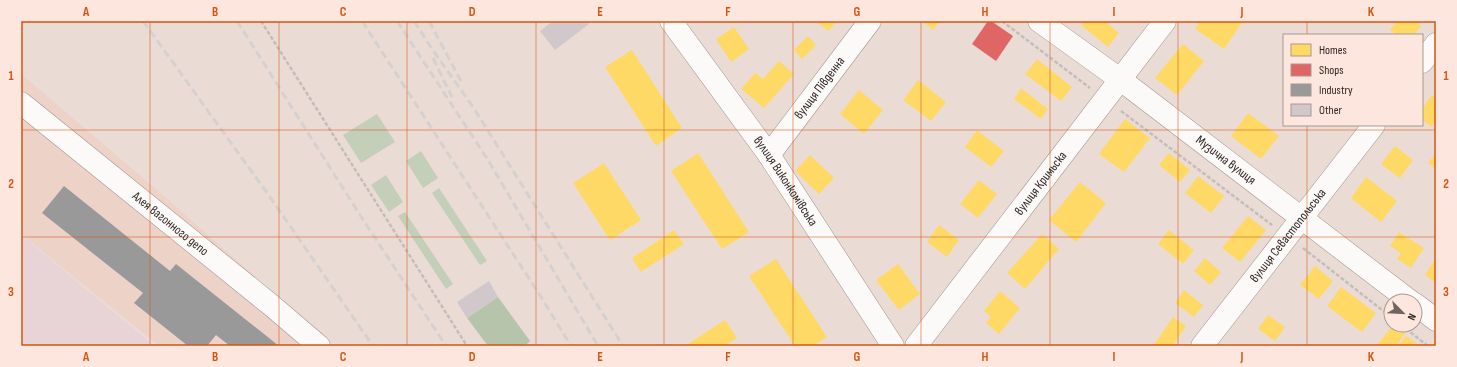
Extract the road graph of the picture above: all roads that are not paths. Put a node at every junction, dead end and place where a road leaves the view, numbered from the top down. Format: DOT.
graph roads {
  1 [pos="671,21"];
  2 [pos="870,21"];
  3 [pos="1039,21"];
  4 [pos="1165,21"];
  5 [pos="1436,44"];
  6 [pos="1423,61"];
  7 [pos="1121,80"];
  8 [pos="21,103"];
  9 [pos="1373,126"];
  10 [pos="769,155"];
  11 [pos="1302,218"];
  12 [pos="1400,293"];
  13 [pos="1423,310"];
  14 [pos="1436,320"];
  15 [pos="319,346"];
  16 [pos="892,346"];
  17 [pos="916,346"];
  18 [pos="1202,346"];
  1 -- 10 [label="street, вулиця Виконкомівська"];
  2 -- 10 [label="street, вулиця Південна"];
  3 -- 7 [label="street, Музична вулиця"];
  4 -- 7 [label="street, вулиця Кримьска"];
  5 -- 6 [label="street"];
  7 -- 11 [label="street, Музична вулиця"];
  7 -- 17 [label="street, вулиця Кримьска"];
  8 -- 15 [label="street, Алея вагонного депо"];
  9 -- 11 [label="street, вулиця Севастопольська"];
  10 -- 16 [label="street, вулиця Виконкомівська"];
  11 -- 12 [label="street, Музична вулиця"];
  11 -- 18 [label="street, вулиця Севастопольська"];
  13 -- 14 [label="street"];
}
